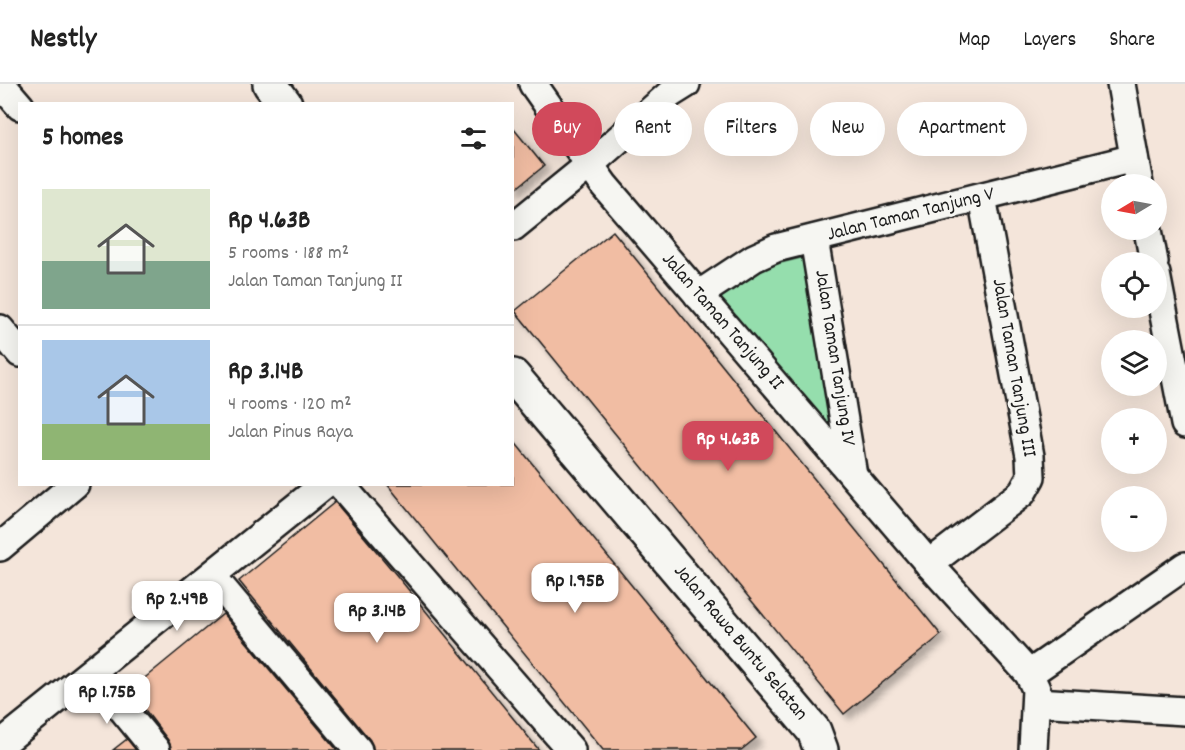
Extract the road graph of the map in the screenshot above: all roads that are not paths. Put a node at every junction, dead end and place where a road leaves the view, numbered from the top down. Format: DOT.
graph roads {
  1 [pos="1,84"];
  2 [pos="270,84"];
  3 [pos="533,84"];
  4 [pos="686,84"];
  5 [pos="1121,84"];
  6 [pos="284,102"];
  7 [pos="18,104"];
  8 [pos="1134,158"];
  9 [pos="588,166"];
  10 [pos="1137,174"];
  11 [pos="982,197"];
  12 [pos="514,225"];
  13 [pos="814,239"];
  14 [pos="698,295"];
  15 [pos="1165,318"];
  16 [pos="0,329"];
  17 [pos="18,351"];
  18 [pos="514,377"];
  19 [pos="1185,424"];
  20 [pos="853,476"];
  21 [pos="73,486"];
  22 [pos="323,486"];
  23 [pos="342,486"];
  24 [pos="0,547"];
  25 [pos="929,564"];
  26 [pos="1185,566"];
  27 [pos="212,576"];
  28 [pos="92,672"];
  29 [pos="1029,674"];
  30 [pos="1036,702"];
  31 [pos="1185,711"];
  32 [pos="0,745"];
  33 [pos="156,750"];
  34 [pos="358,750"];
  35 [pos="571,750"];
  36 [pos="821,750"];
  37 [pos="1033,750"];
  1 -- 7 [label="street"];
  2 -- 6 [label="street"];
  3 -- 9 [label="street, Jalan Taman Tanjung II"];
  4 -- 9 [label="street"];
  5 -- 8 [label="street"];
  8 -- 10 [label="street"];
  8 -- 11 [label="street, Jalan Taman Tanjung V"];
  9 -- 12 [label="street"];
  9 -- 14 [label="street, Jalan Taman Tanjung II"];
  11 -- 13 [label="street, Jalan Taman Tanjung V"];
  11 -- 25 [label="street, Jalan Taman Tanjung III"];
  13 -- 14 [label="street, Jalan Taman Tanjung V"];
  13 -- 20 [label="street, Jalan Taman Tanjung IV"];
  14 -- 20 [label="street, Jalan Taman Tanjung II"];
  15 -- 19 [label="street"];
  16 -- 17 [label="street"];
  18 -- 36 [label="street, Jalan Rawa Buntu Selatan"];
  20 -- 25 [label="street, Jalan Taman Tanjung II"];
  21 -- 24 [label="street"];
  22 -- 27 [label="street"];
  23 -- 35 [label="street"];
  25 -- 29 [label="street, Jalan Taman Tanjung II"];
  26 -- 29 [label="street"];
  27 -- 28 [label="street"];
  27 -- 34 [label="street"];
  28 -- 32 [label="street"];
  28 -- 33 [label="street"];
  29 -- 30 [label="street, Jalan Taman Tanjung II"];
  30 -- 31 [label="street"];
  30 -- 37 [label="street, Jalan Taman Tanjung II"];
}
